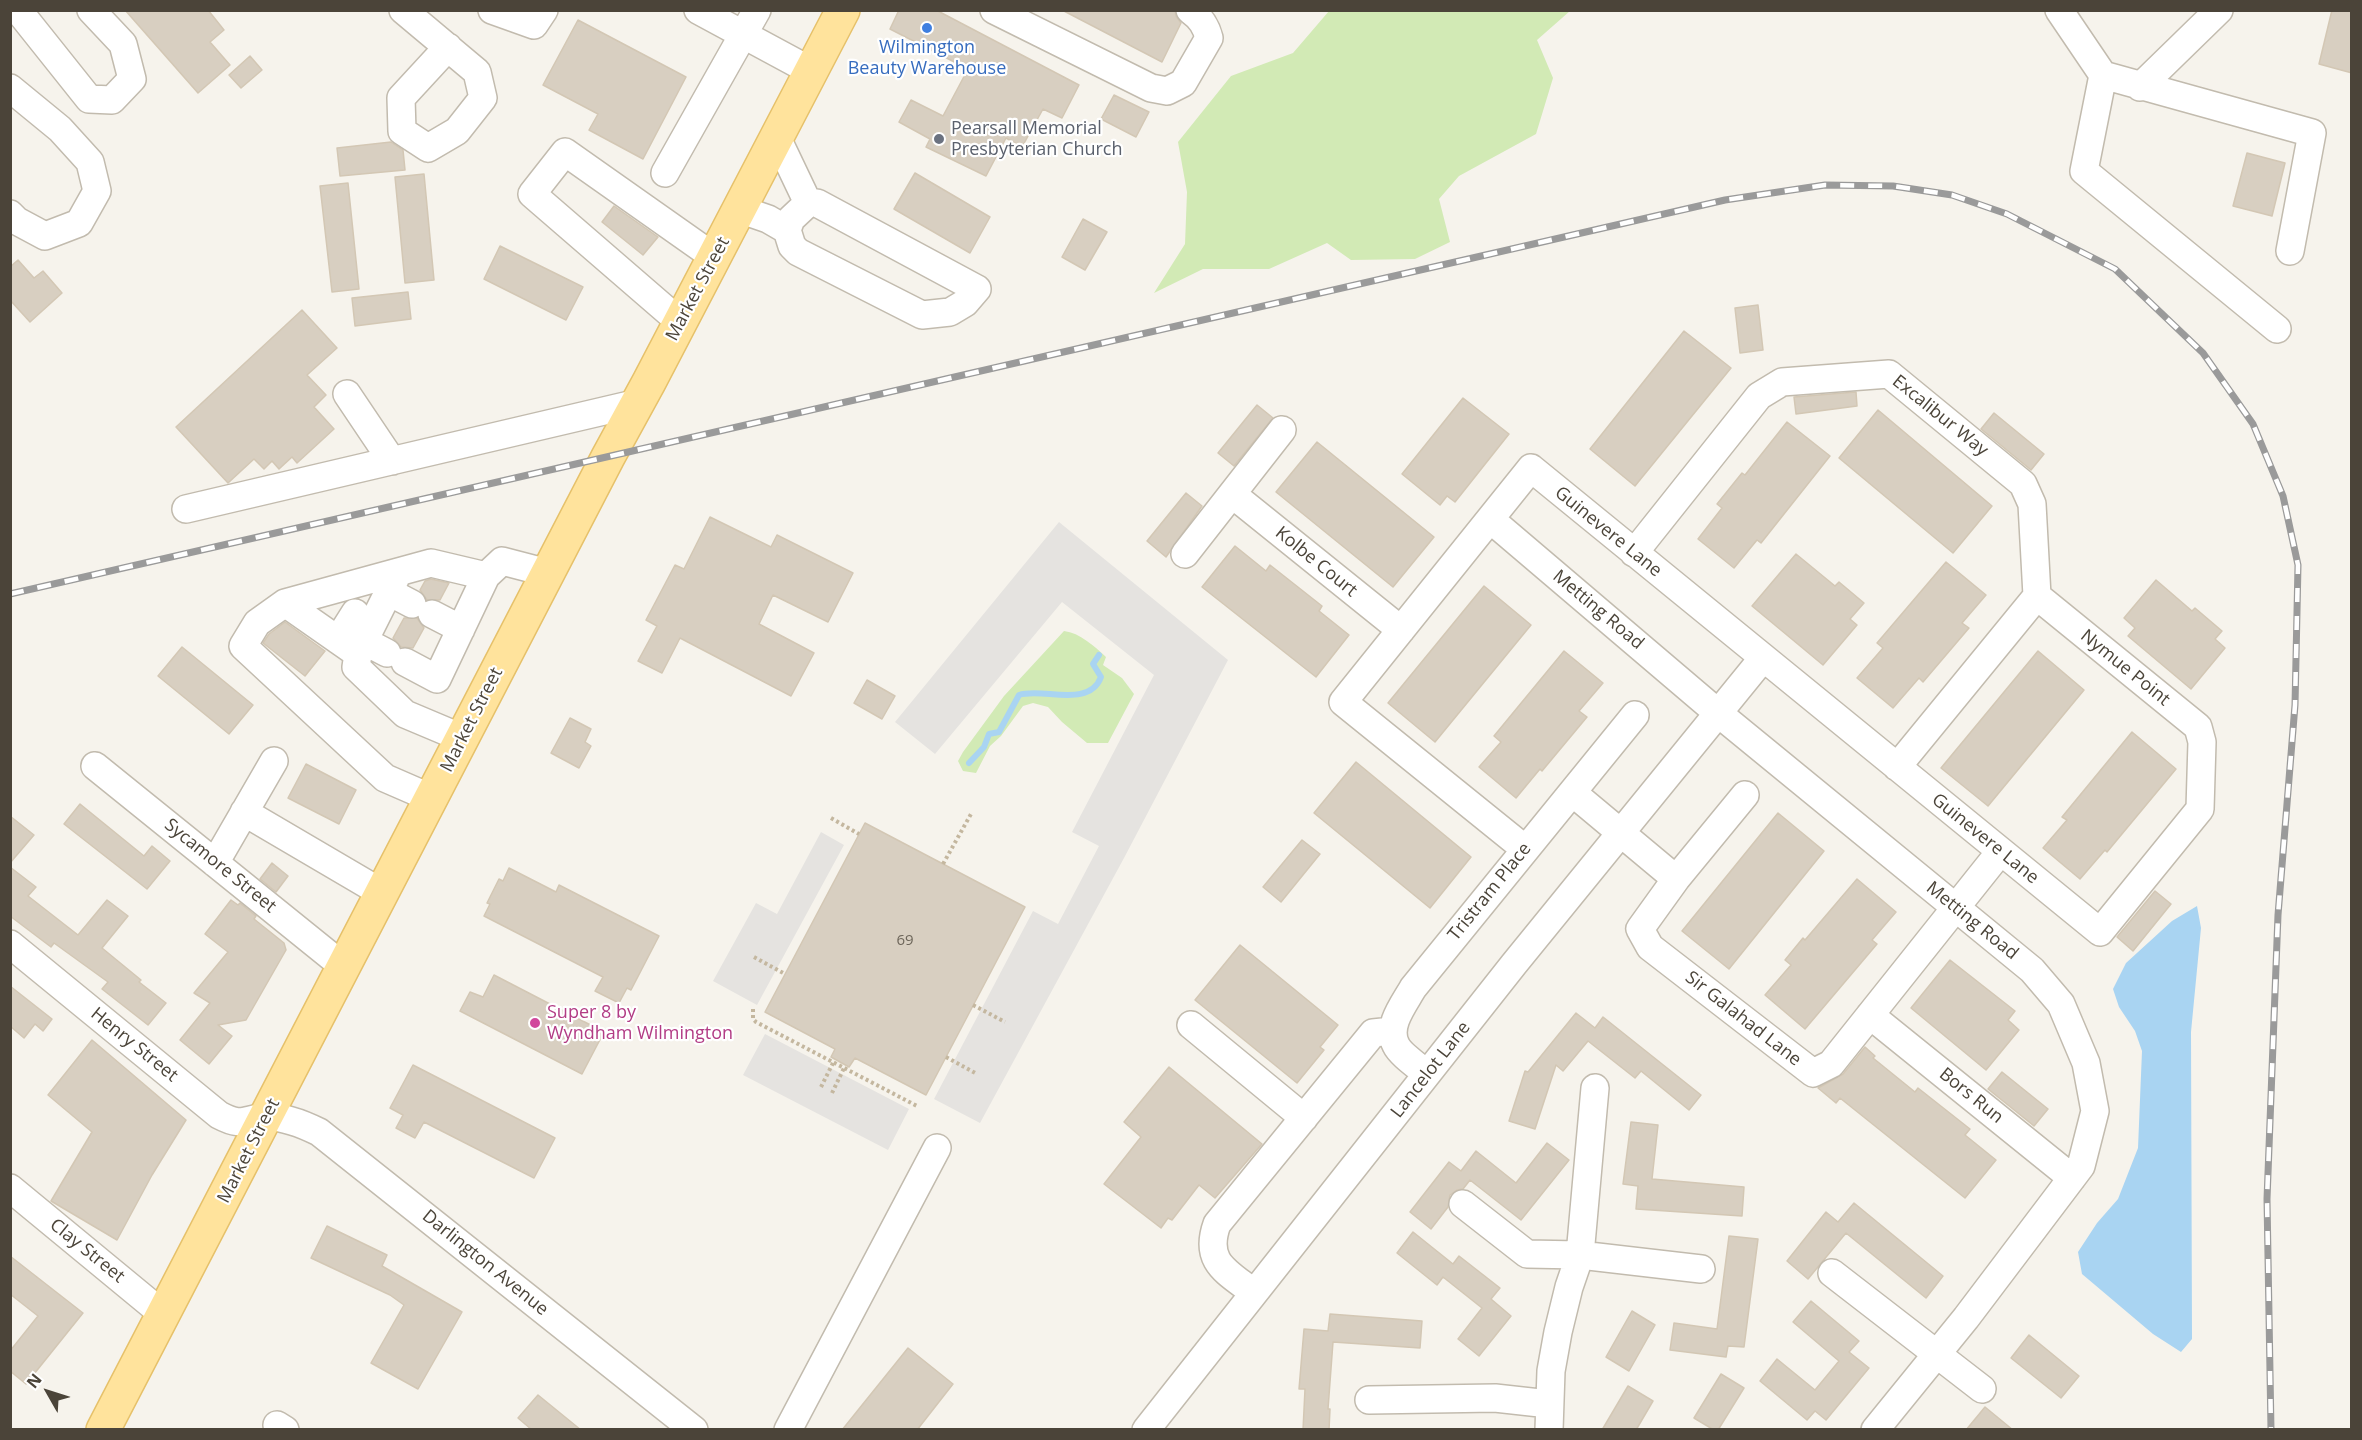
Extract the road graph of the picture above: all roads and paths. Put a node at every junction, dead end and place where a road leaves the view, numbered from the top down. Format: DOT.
graph roads {
  1 [pos="18,10"];
  2 [pos="91,10"];
  3 [pos="403,10"];
  4 [pos="492,10"];
  5 [pos="544,10"];
  6 [pos="698,10"];
  7 [pos="757,10"];
  8 [pos="843,10"];
  9 [pos="993,10"];
  10 [pos="1190,10"];
  11 [pos="2059,10"];
  12 [pos="2219,10"];
  13 [pos="743,35"];
  14 [pos="448,47"];
  15 [pos="812,71"];
  16 [pos="2103,75"];
  17 [pos="2140,87"];
  18 [pos="10,88"];
  19 [pos="777,138"];
  20 [pos="665,173"];
  21 [pos="808,203"];
  22 [pos="739,210"];
  23 [pos="10,214"];
  24 [pos="787,230"];
  25 [pos="2289,251"];
  26 [pos="714,257"];
  27 [pos="680,322"];
  28 [pos="2277,329"];
  29 [pos="347,394"];
  30 [pos="638,403"];
  31 [pos="1282,430"];
  32 [pos="392,461"];
  33 [pos="1232,494"];
  34 [pos="186,509"];
  35 [pos="1490,519"];
  36 [pos="1634,553"];
  37 [pos="1185,554"];
  38 [pos="548,573"];
  39 [pos="486,576"];
  40 [pos="390,595"];
  41 [pos="2037,596"];
  42 [pos="285,603"];
  43 [pos="461,629"];
  44 [pos="1401,630"];
  45 [pos="370,650"];
  46 [pos="1763,658"];
  47 [pos="437,679"];
  48 [pos="1718,712"];
  49 [pos="1635,715"];
  50 [pos="417,719"];
  51 [pos="462,738"];
  52 [pos="274,761"];
  53 [pos="95,766"];
  54 [pos="1897,767"];
  55 [pos="1573,793"];
  56 [pos="1745,795"];
  57 [pos="431,798"];
  58 [pos="244,812"];
  59 [pos="971,814"];
  60 [pos="831,818"];
  61 [pos="859,834"];
  62 [pos="1621,834"];
  63 [pos="1525,849"];
  64 [pos="2000,852"];
  65 [pos="215,863"];
  66 [pos="943,864"];
  67 [pos="1676,879"];
  68 [pos="382,893"];
  69 [pos="1955,907"];
  70 [pos="2100,932"];
  71 [pos="10,944"];
  72 [pos="754,957"];
  73 [pos="344,967"];
  74 [pos="785,974"];
  75 [pos="973,1005"];
  76 [pos="753,1009"];
  77 [pos="1870,1015"];
  78 [pos="1005,1022"];
  79 [pos="1191,1025"];
  80 [pos="1392,1031"];
  81 [pos="946,1057"];
  82 [pos="833,1063"];
  83 [pos="844,1068"];
  84 [pos="976,1074"];
  85 [pos="1427,1074"];
  86 [pos="821,1087"];
  87 [pos="1595,1088"];
  88 [pos="832,1093"];
  89 [pos="917,1106"];
  90 [pos="266,1117"];
  91 [pos="1304,1118"];
  92 [pos="937,1148"];
  93 [pos="2072,1178"];
  94 [pos="10,1188"];
  95 [pos="1462,1204"];
  96 [pos="1580,1255"];
  97 [pos="1701,1269"];
  98 [pos="1832,1273"];
  99 [pos="1254,1293"];
  100 [pos="164,1315"];
  101 [pos="1937,1353"];
  102 [pos="1982,1389"];
  103 [pos="1369,1400"];
  104 [pos="1549,1417"];
  105 [pos="686,1427"];
  106 [pos="103,1430"];
  107 [pos="788,1430"];
  108 [pos="1146,1430"];
  109 [pos="1875,1430"];
  1 -- 2 [label="street"];
  3 -- 14 [label="street"];
  4 -- 5 [label="street"];
  6 -- 13 [label="street"];
  7 -- 13 [label="street"];
  8 -- 15 [label="main road, Market Street"];
  9 -- 10 [label="street"];
  11 -- 16 [label="street"];
  12 -- 17 [label="street"];
  13 -- 15 [label="street"];
  13 -- 20 [label="street"];
  15 -- 19 [label="main road, Market Street"];
  16 -- 17 [label="street"];
  16 -- 28 [label="street"];
  17 -- 25 [label="street"];
  18 -- 23 [label="street"];
  19 -- 21 [label="street"];
  19 -- 22 [label="main road, Market Street"];
  21 -- 24 [label="street"];
  21 -- 24 [label="street"];
  22 -- 24 [label="street"];
  22 -- 26 [label="main road, Market Street"];
  26 -- 27 [label="main road, Market Street"];
  26 -- 27 [label="street"];
  27 -- 30 [label="main road, Market Street"];
  29 -- 32 [label="street"];
  30 -- 32 [label="street"];
  30 -- 38 [label="main road, Market Street"];
  31 -- 33 [label="street"];
  32 -- 34 [label="street"];
  33 -- 37 [label="street"];
  33 -- 44 [label="street, Kolbe Court"];
  35 -- 36 [label="street, Guinevere Lane"];
  35 -- 44 [label="street, Guinevere Lane"];
  35 -- 48 [label="street, Metting Road"];
  36 -- 41 [label="street, Excalibur Way"];
  36 -- 46 [label="street, Guinevere Lane"];
  38 -- 39 [label="street"];
  38 -- 51 [label="main road, Market Street"];
  39 -- 40 [label="street"];
  39 -- 43 [label="street"];
  40 -- 42 [label="street"];
  40 -- 43 [label="street"];
  40 -- 45 [label="street"];
  40 -- 45 [label="street"];
  41 -- 54 [label="street"];
  41 -- 70 [label="street, Nymue Point"];
  42 -- 45 [label="street"];
  42 -- 57 [label="street"];
  43 -- 47 [label="street"];
  44 -- 63 [label="street, Guinevere Lane"];
  45 -- 47 [label="street"];
  45 -- 50 [label="street"];
  46 -- 48 [label="street, Lancelot Lane"];
  46 -- 54 [label="street, Guinevere Lane"];
  47 -- 50 [label="street"];
  48 -- 62 [label="street, Lancelot Lane"];
  48 -- 69 [label="street, Metting Road"];
  49 -- 55 [label="street, Tristram Place"];
  50 -- 51 [label="street"];
  51 -- 57 [label="main road, Market Street"];
  52 -- 58 [label="street"];
  53 -- 65 [label="street, Sycamore Street"];
  54 -- 64 [label="street, Guinevere Lane"];
  55 -- 62 [label="street"];
  55 -- 63 [label="street, Tristram Place"];
  56 -- 67 [label="street, Sir Galahad Lane"];
  57 -- 68 [label="main road, Market Street"];
  58 -- 65 [label="street"];
  58 -- 68 [label="street"];
  59 -- 66 [label="path"];
  60 -- 61 [label="path"];
  62 -- 67 [label="street"];
  62 -- 85 [label="street, Lancelot Lane"];
  63 -- 80 [label="street, Tristram Place"];
  64 -- 69 [label="street, Sir Galahad Lane"];
  64 -- 70 [label="street, Guinevere Lane"];
  65 -- 73 [label="street, Sycamore Street"];
  67 -- 77 [label="street, Sir Galahad Lane"];
  68 -- 73 [label="main road, Market Street"];
  69 -- 77 [label="street, Sir Galahad Lane"];
  69 -- 93 [label="street, Metting Road"];
  71 -- 90 [label="street, Henry Street"];
  72 -- 74 [label="path"];
  73 -- 90 [label="main road, Market Street"];
  75 -- 78 [label="path"];
  76 -- 82 [label="path"];
  77 -- 93 [label="street, Bors Run"];
  79 -- 91 [label="street"];
  80 -- 85 [label="street"];
  80 -- 91 [label="street"];
  81 -- 84 [label="path"];
  82 -- 83 [label="path"];
  82 -- 86 [label="path"];
  83 -- 88 [label="path"];
  83 -- 89 [label="path"];
  85 -- 99 [label="street, Lancelot Lane"];
  87 -- 96 [label="street"];
  90 -- 100 [label="main road, Market Street"];
  90 -- 105 [label="street, Darlington Avenue"];
  91 -- 99 [label="street"];
  92 -- 107 [label="street"];
  93 -- 101 [label="street, Metting Road"];
  94 -- 100 [label="street, Clay Street"];
  95 -- 96 [label="street"];
  96 -- 97 [label="street"];
  96 -- 104 [label="street"];
  98 -- 101 [label="street"];
  99 -- 108 [label="street, Lancelot Lane"];
  100 -- 106 [label="main road, Market Street"];
  101 -- 102 [label="street"];
  101 -- 109 [label="street, Metting Road"];
  103 -- 104 [label="street"];
}
